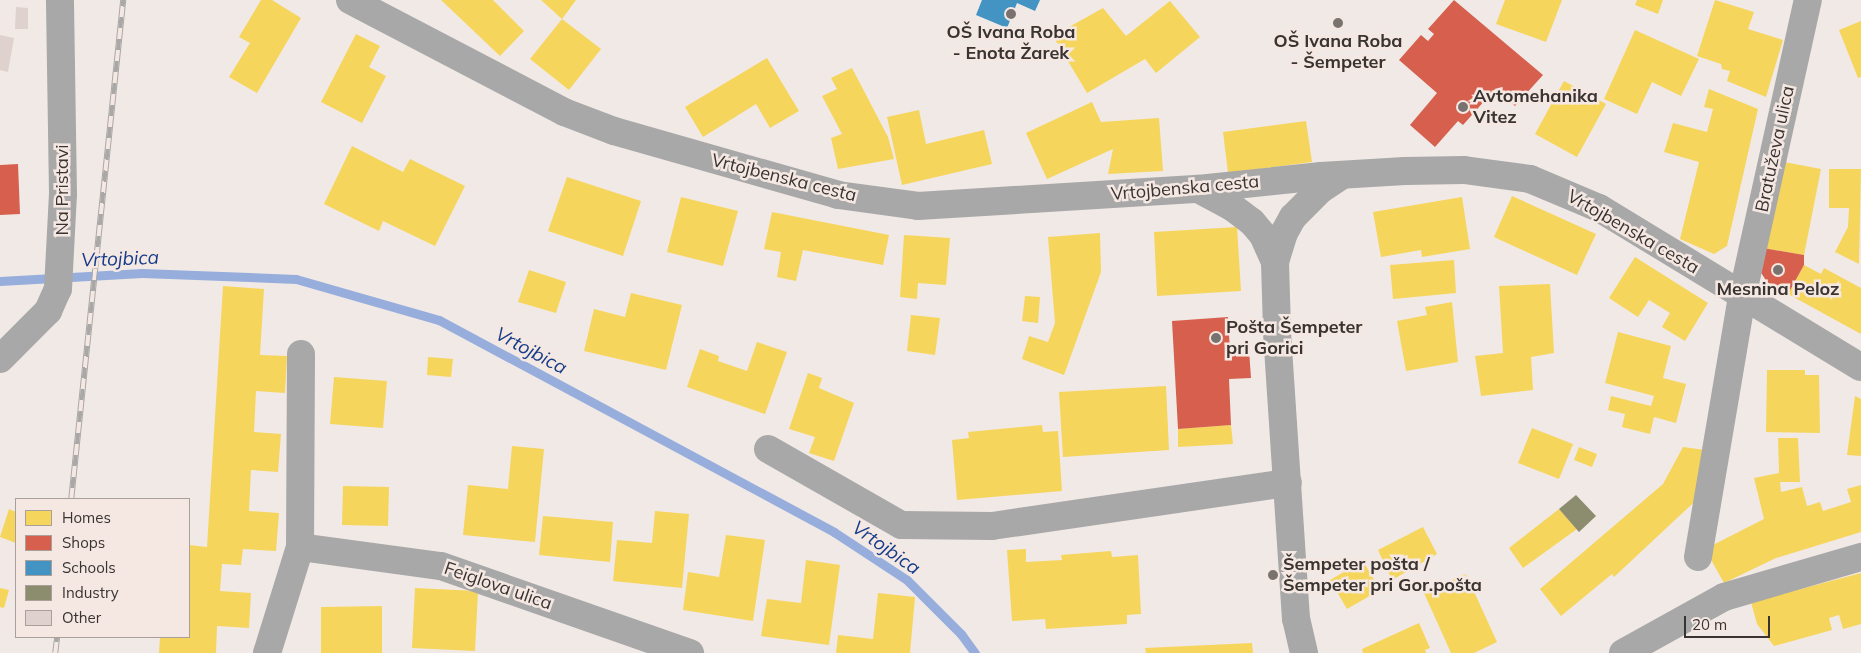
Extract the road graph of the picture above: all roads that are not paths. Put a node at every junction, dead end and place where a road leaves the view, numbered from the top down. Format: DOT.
graph roads {
  1 [pos="60,0"];
  2 [pos="350,0"];
  3 [pos="1808,0"];
  4 [pos="1341,176"];
  5 [pos="1198,190"];
  6 [pos="1275,262"];
  7 [pos="1742,297"];
  8 [pos="301,354"];
  9 [pos="0,359"];
  10 [pos="1861,367"];
  11 [pos="768,449"];
  12 [pos="1288,483"];
  13 [pos="300,547"];
  14 [pos="1698,557"];
  15 [pos="1861,558"];
  16 [pos="267,653"];
  17 [pos="690,653"];
  18 [pos="1304,653"];
  19 [pos="1623,653"];
  1 -- 9 [label="street, Na Pristavi"];
  2 -- 5 [label="street, Vrtojbenska cesta"];
  3 -- 7 [label="street, Bratuževa ulica"];
  4 -- 5 [label="street, Vrtojbenska cesta"];
  4 -- 6 [label="street"];
  4 -- 7 [label="street, Vrtojbenska cesta"];
  5 -- 6 [label="street"];
  6 -- 12 [label="street"];
  7 -- 10 [label="street, Vrtojbenska cesta"];
  7 -- 14 [label="street"];
  8 -- 13 [label="street"];
  11 -- 12 [label="street"];
  12 -- 18 [label="street"];
  13 -- 16 [label="street"];
  13 -- 17 [label="street, Feiglova ulica"];
  15 -- 19 [label="street"];
}
